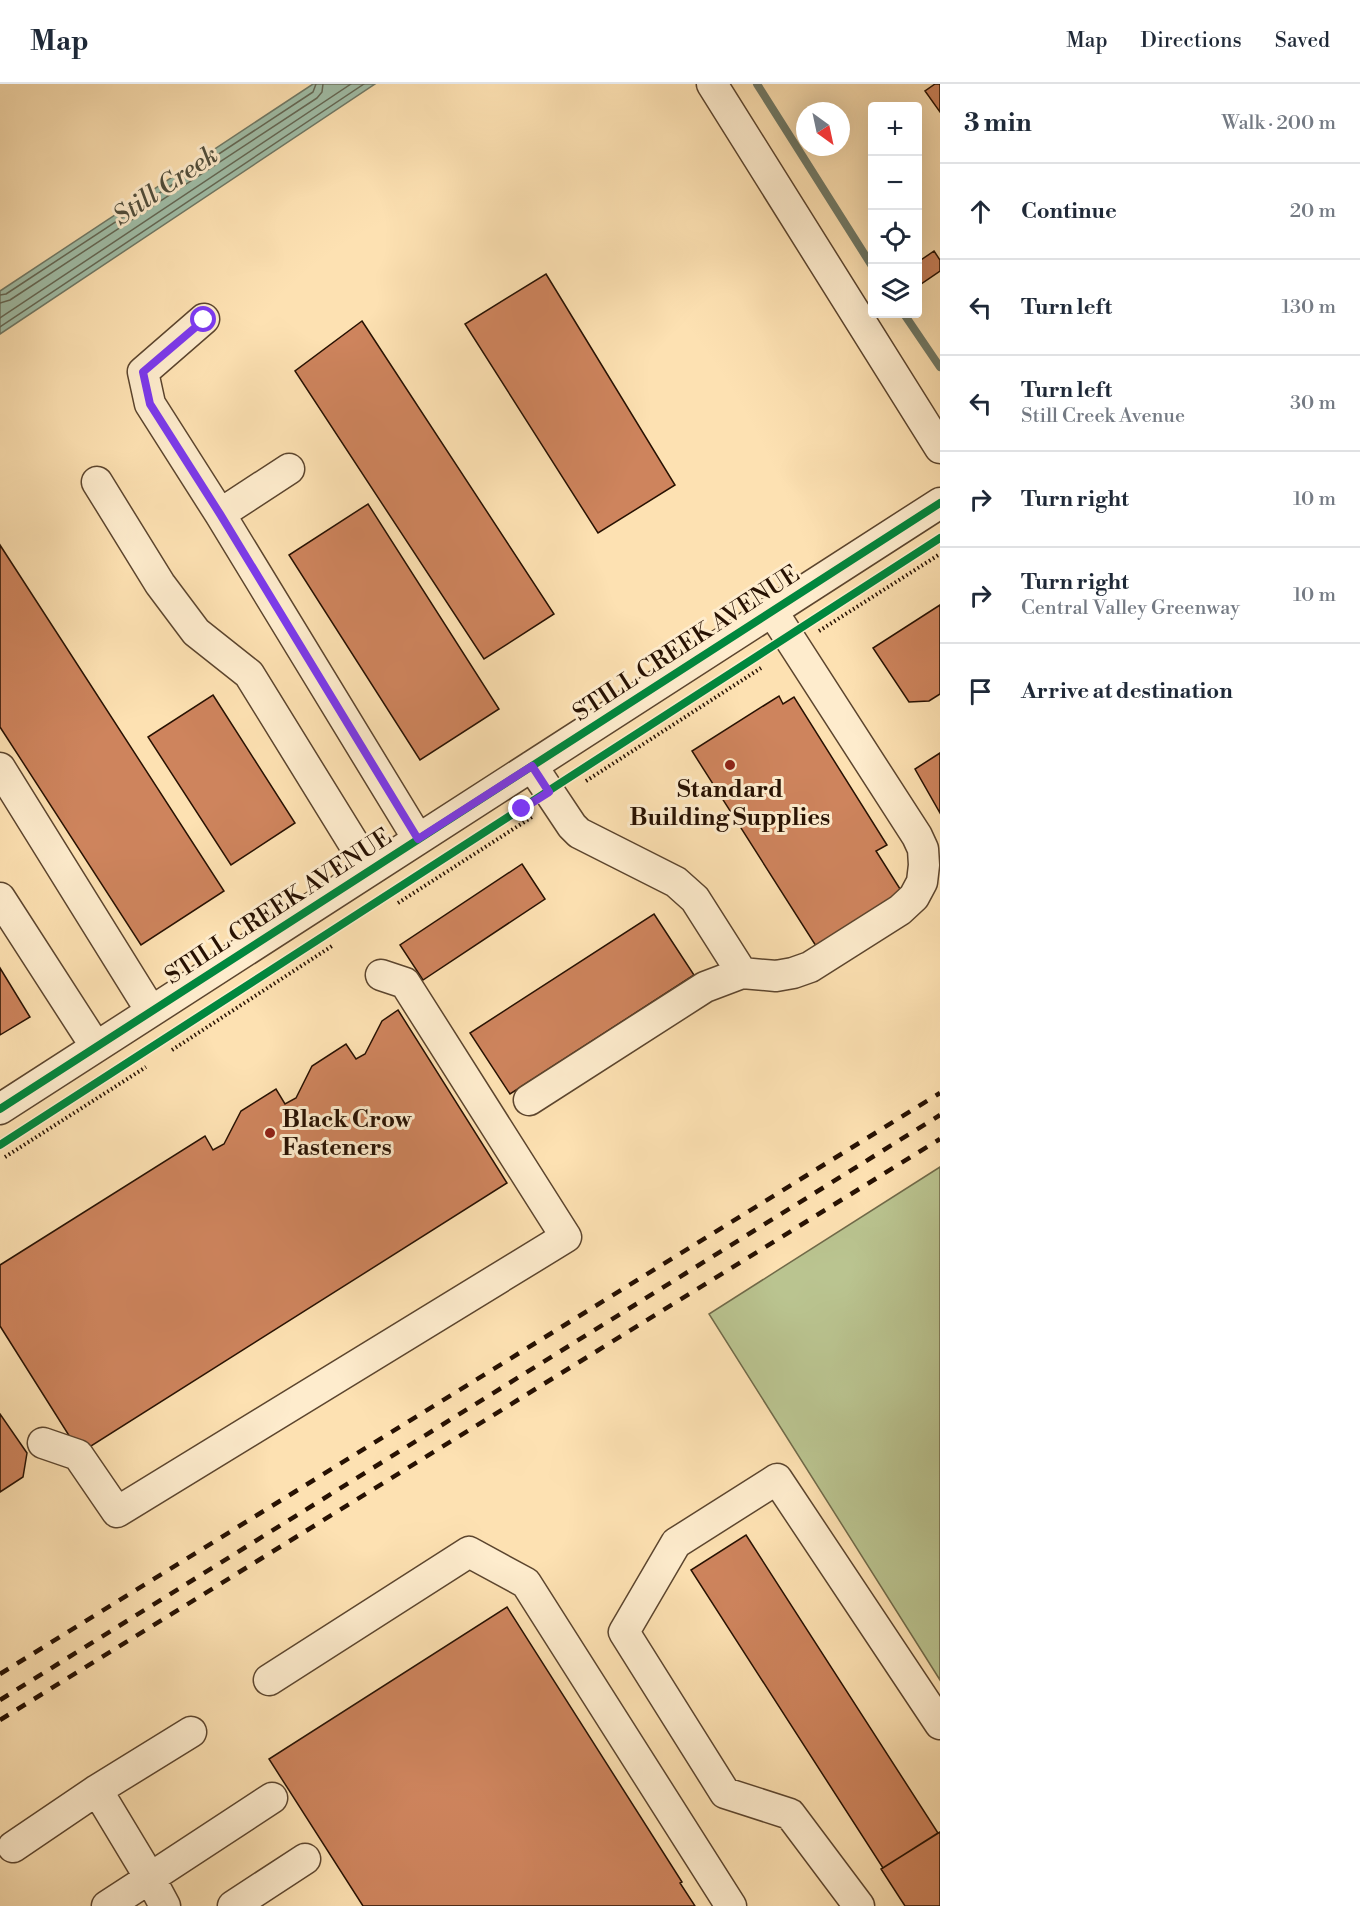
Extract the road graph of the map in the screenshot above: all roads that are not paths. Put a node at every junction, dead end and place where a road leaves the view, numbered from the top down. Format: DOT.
graph roads {
  1 [pos="712,84"];
  2 [pos="204,320"];
  3 [pos="940,448"];
  4 [pos="290,469"];
  5 [pos="97,482"];
  6 [pos="940,503"];
  7 [pos="220,514"];
  8 [pos="772,611"];
  9 [pos="532,766"];
  10 [pos="0,768"];
  11 [pos="418,839"];
  12 [pos="370,870"];
  13 [pos="0,898"];
  14 [pos="742,973"];
  15 [pos="381,975"];
  16 [pos="151,1011"];
  17 [pos="96,1047"];
  18 [pos="529,1100"];
  19 [pos="0,1109"];
  20 [pos="43,1443"];
  21 [pos="268,1680"];
  22 [pos="940,1724"];
  23 [pos="191,1732"];
  24 [pos="97,1790"];
  25 [pos="273,1798"];
  26 [pos="13,1847"];
  27 [pos="305,1859"];
  28 [pos="150,1878"];
  29 [pos="106,1906"];
  30 [pos="165,1906"];
  31 [pos="233,1906"];
  32 [pos="731,1906"];
  33 [pos="859,1906"];
  1 -- 3 [label="street"];
  2 -- 7 [label="street"];
  4 -- 7 [label="street"];
  5 -- 12 [label="street"];
  6 -- 8 [label="street, STILL CREEK AVENUE"];
  7 -- 11 [label="street"];
  8 -- 9 [label="street, STILL CREEK AVENUE"];
  8 -- 14 [label="street"];
  9 -- 11 [label="street, STILL CREEK AVENUE"];
  9 -- 14 [label="street"];
  10 -- 16 [label="street"];
  11 -- 12 [label="street, STILL CREEK AVENUE"];
  12 -- 16 [label="street, STILL CREEK AVENUE"];
  13 -- 17 [label="street"];
  14 -- 18 [label="street"];
  15 -- 20 [label="street"];
  16 -- 17 [label="street, STILL CREEK AVENUE"];
  17 -- 19 [label="street, STILL CREEK AVENUE"];
  21 -- 32 [label="street"];
  22 -- 33 [label="street"];
  23 -- 24 [label="street"];
  24 -- 26 [label="street"];
  24 -- 28 [label="street"];
  25 -- 28 [label="street"];
  27 -- 31 [label="street"];
  28 -- 29 [label="street"];
  28 -- 30 [label="street"];
}
